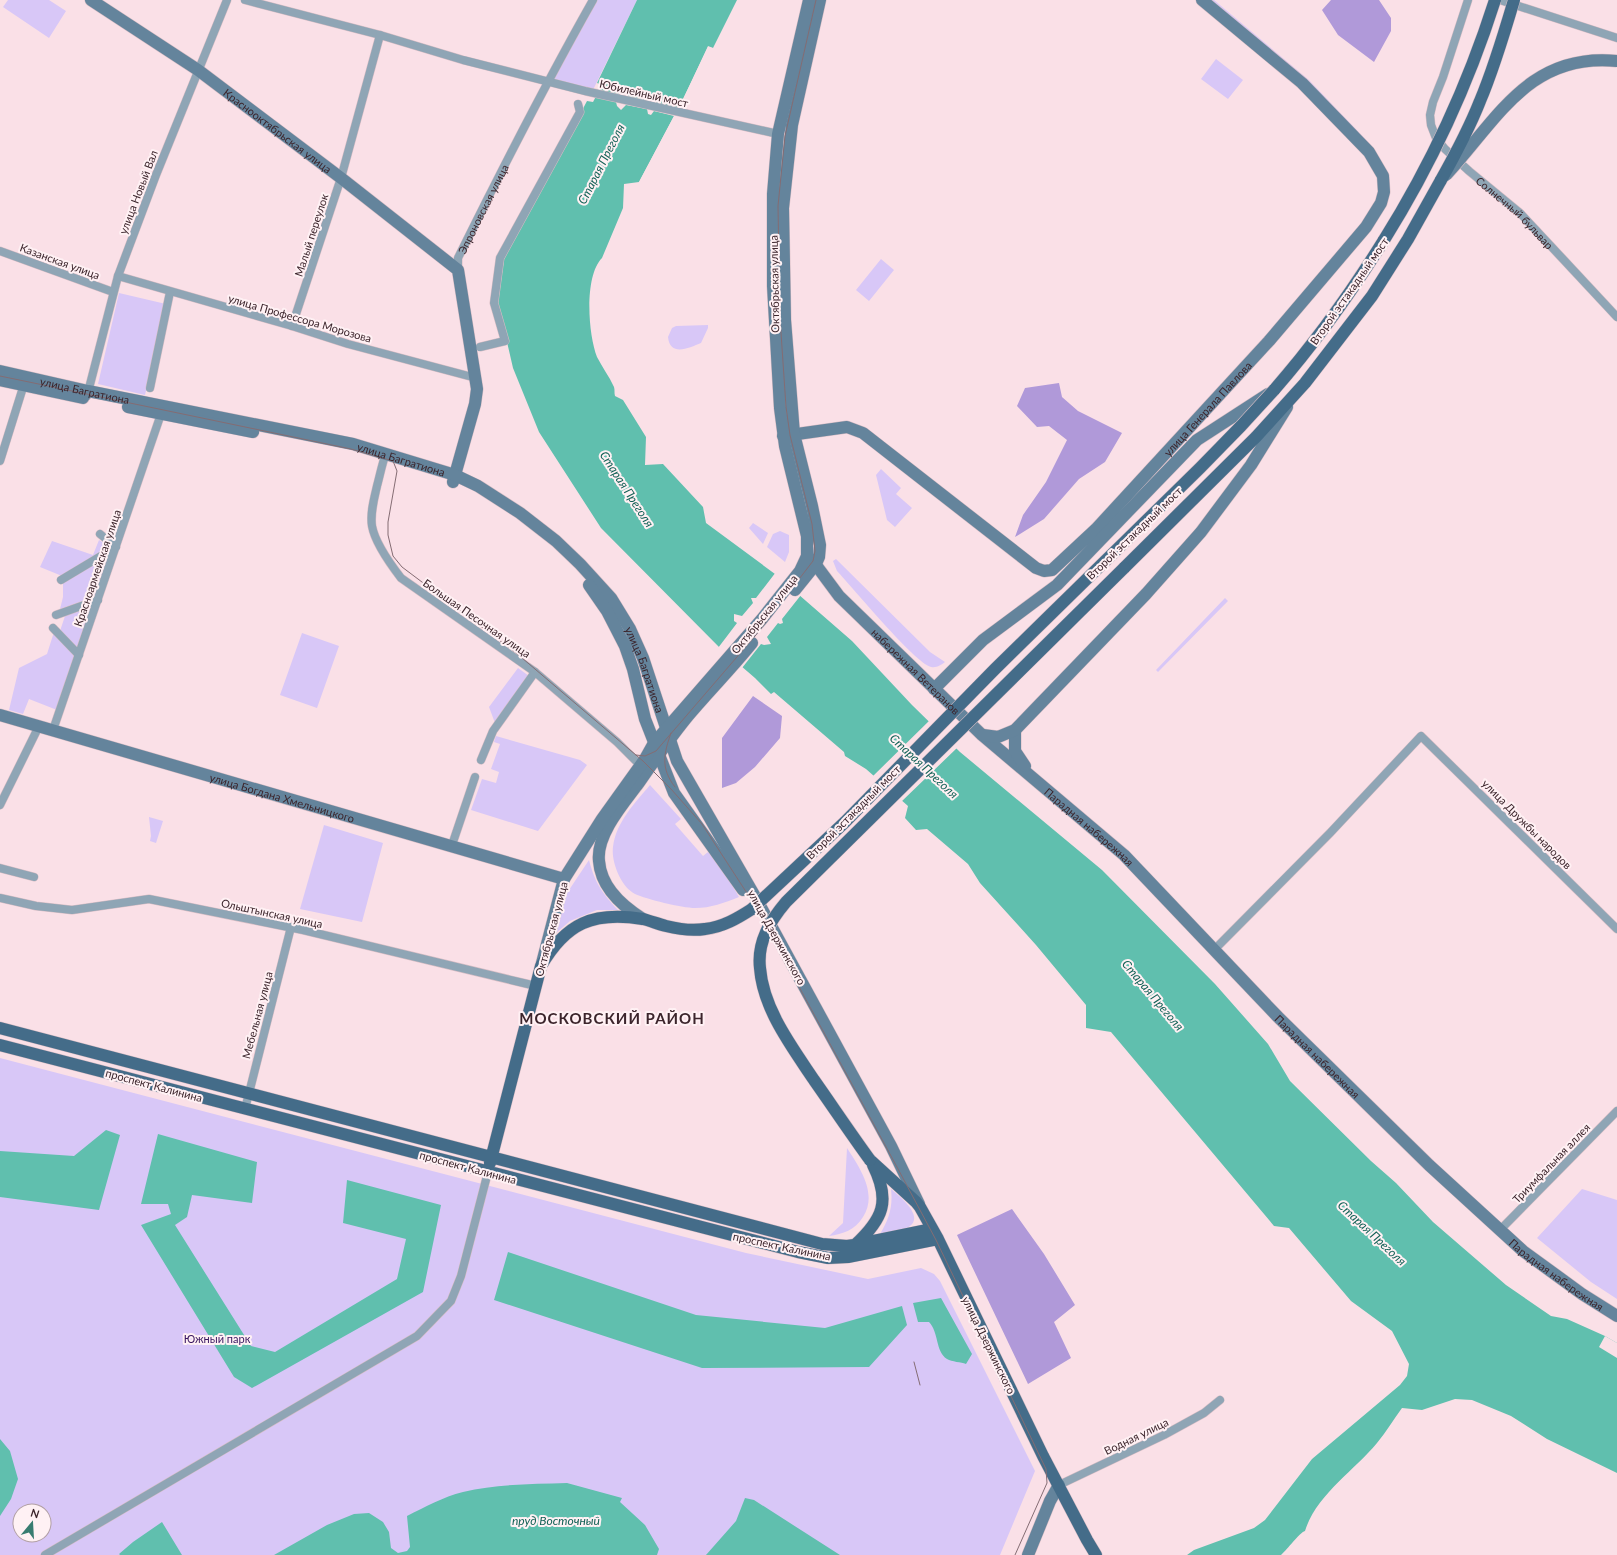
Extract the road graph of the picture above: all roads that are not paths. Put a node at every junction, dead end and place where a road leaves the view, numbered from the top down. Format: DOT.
graph roads {
  1 [pos="91,0"];
  2 [pos="227,0"];
  3 [pos="245,0"];
  4 [pos="593,0"];
  5 [pos="809,0"];
  6 [pos="820,0"];
  7 [pos="1202,0"];
  8 [pos="1468,0"];
  9 [pos="1494,0"];
  10 [pos="1500,0"];
  11 [pos="1514,0"];
  12 [pos="380,36"];
  13 [pos="1617,38"];
  14 [pos="1617,61"];
  15 [pos="198,70"];
  16 [pos="548,80"];
  17 [pos="578,104"];
  18 [pos="778,134"];
  19 [pos="341,178"];
  20 [pos="1441,180"];
  21 [pos="0,251"];
  22 [pos="458,270"];
  23 [pos="118,276"];
  24 [pos="113,292"];
  25 [pos="170,292"];
  26 [pos="1617,317"];
  27 [pos="292,326"];
  28 [pos="480,347"];
  29 [pos="0,371"];
  30 [pos="476,378"];
  31 [pos="0,380"];
  32 [pos="25,381"];
  33 [pos="150,388"];
  34 [pos="1274,390"];
  35 [pos="87,395"];
  36 [pos="1292,398"];
  37 [pos="161,414"];
  38 [pos="789,435"];
  39 [pos="385,456"];
  40 [pos="0,461"];
  41 [pos="454,478"];
  42 [pos="100,534"];
  43 [pos="116,547"];
  44 [pos="811,560"];
  45 [pos="61,580"];
  46 [pos="98,600"];
  47 [pos="56,615"];
  48 [pos="53,628"];
  49 [pos="79,655"];
  50 [pos="535,672"];
  51 [pos="934,688"];
  52 [pos="0,715"];
  53 [pos="39,726"];
  54 [pos="53,730"];
  55 [pos="1015,730"];
  56 [pos="668,734"];
  57 [pos="982,735"];
  58 [pos="656,752"];
  59 [pos="481,760"];
  60 [pos="640,765"];
  61 [pos="474,777"];
  62 [pos="1033,778"];
  63 [pos="0,805"];
  64 [pos="452,845"];
  65 [pos="0,868"];
  66 [pos="34,877"];
  67 [pos="564,879"];
  68 [pos="0,898"];
  69 [pos="643,919"];
  70 [pos="291,927"];
  71 [pos="1617,929"];
  72 [pos="1214,950"];
  73 [pos="541,966"];
  74 [pos="536,986"];
  75 [pos="0,1028"];
  76 [pos="0,1045"];
  77 [pos="248,1093"];
  78 [pos="245,1109"];
  79 [pos="1617,1112"];
  80 [pos="884,1134"];
  81 [pos="492,1157"];
  82 [pos="870,1160"];
  83 [pos="488,1172"];
  84 [pos="920,1207"];
  85 [pos="1500,1230"];
  86 [pos="935,1234"];
  87 [pos="854,1245"];
  88 [pos="828,1258"];
  89 [pos="1617,1316"];
  90 [pos="1220,1400"];
  91 [pos="1059,1485"];
  92 [pos="1030,1550"];
  93 [pos="45,1555"];
  94 [pos="1096,1555"];
  1 -- 15 [label="main road, Краснооктябрьская улица"];
  2 -- 15 [label="street, улица Новый Вал"];
  3 -- 12 [label="street"];
  4 -- 16 [label="street, Эпроновская улица"];
  5 -- 18 [label="main road, Октябрьская улица"];
  6 -- 38 [label="main road, Октябрьская улица"];
  7 -- 38 [label="main road, улица Генерала Павлова"];
  8 -- 26 [label="street, Солнечный бульвар"];
  9 -- 34 [label="main road, Второй эстакадный мост, bridge"];
  10 -- 13 [label="street"];
  11 -- 20 [label="main road, Второй эстакадный мост, bridge"];
  12 -- 16 [label="street"];
  12 -- 19 [label="street, Малый переулок"];
  14 -- 20 [label="main road, bridge"];
  15 -- 19 [label="main road, Краснооктябрьская улица"];
  15 -- 23 [label="street, улица Новый Вал"];
  16 -- 18 [label="street, Юбилейный мост"];
  16 -- 22 [label="street, Эпроновская улица"];
  17 -- 28 [label="street"];
  18 -- 38 [label="main road, Октябрьская улица"];
  19 -- 22 [label="main road, Краснооктябрьская улица"];
  19 -- 27 [label="street, Малый переулок"];
  20 -- 36 [label="main road, Второй эстакадный мост"];
  21 -- 24 [label="street, Казанская улица"];
  22 -- 30 [label="main road, Эпроновская улица"];
  23 -- 24 [label="street, улица Новый Вал"];
  23 -- 25 [label="street, улица Профессора Морозова"];
  24 -- 35 [label="street, улица Новый Вал"];
  25 -- 27 [label="street, улица Профессора Морозова"];
  25 -- 33 [label="street"];
  27 -- 30 [label="street, улица Профессора Морозова"];
  29 -- 32 [label="main road, улица Багратиона"];
  30 -- 41 [label="main road, Эпроновская улица"];
  31 -- 32 [label="main road, улица Багратиона"];
  32 -- 35 [label="main road, улица Багратиона"];
  32 -- 40 [label="street"];
  34 -- 51 [label="main road, bridge"];
  34 -- 69 [label="main road, Второй эстакадный мост, bridge"];
  35 -- 37 [label="main road, улица Багратиона"];
  35 -- 39 [label="main road, улица Багратиона"];
  36 -- 55 [label="main road"];
  36 -- 82 [label="main road, Второй эстакадный мост, bridge"];
  37 -- 39 [label="main road, улица Багратиона"];
  37 -- 43 [label="street, Красноармейская улица"];
  38 -- 44 [label="main road, Октябрьская улица"];
  39 -- 41 [label="main road, улица Багратиона"];
  39 -- 50 [label="street, Большая Песочная улица"];
  41 -- 56 [label="main road, улица Багратиона"];
  41 -- 58 [label="main road, улица Багратиона"];
  42 -- 43 [label="street"];
  43 -- 45 [label="street"];
  43 -- 46 [label="street, Красноармейская улица"];
  44 -- 51 [label="main road, набережная Ветеранов"];
  44 -- 56 [label="main road, Октябрьская улица"];
  46 -- 47 [label="street"];
  46 -- 49 [label="street, Красноармейская улица"];
  48 -- 49 [label="street"];
  49 -- 54 [label="street, Красноармейская улица"];
  50 -- 59 [label="street"];
  50 -- 60 [label="street, Большая Песочная улица"];
  51 -- 57 [label="main road, набережная Ветеранов"];
  52 -- 53 [label="main road, улица Богдана Хмельницкого"];
  53 -- 54 [label="main road, улица Богдана Хмельницкого"];
  53 -- 63 [label="street"];
  54 -- 64 [label="main road, улица Богдана Хмельницкого"];
  55 -- 57 [label="main road"];
  55 -- 62 [label="main road"];
  56 -- 58 [label="main road, Октябрьская улица"];
  56 -- 80 [label="main road, улица Дзержинского"];
  57 -- 62 [label="main road, набережная Ветеранов"];
  58 -- 60 [label="main road, Октябрьская улица"];
  58 -- 69 [label="main road, Второй эстакадный мост"];
  58 -- 80 [label="main road, улица Дзержинского"];
  60 -- 67 [label="main road, Октябрьская улица"];
  61 -- 64 [label="street"];
  62 -- 72 [label="main road, Парадная набережная"];
  64 -- 67 [label="main road, улица Богдана Хмельницкого"];
  65 -- 66 [label="street"];
  67 -- 73 [label="main road, Октябрьская улица"];
  68 -- 70 [label="street, Ольштынская улица"];
  69 -- 73 [label="main road, Второй эстакадный мост"];
  70 -- 74 [label="street, Ольштынская улица"];
  70 -- 77 [label="street, Мебельная улица"];
  71 -- 72 [label="street, улица Дружбы народов"];
  72 -- 85 [label="main road, Парадная набережная"];
  73 -- 74 [label="main road, Октябрьская улица"];
  74 -- 81 [label="main road, Октябрьская улица"];
  75 -- 77 [label="main road, проспект Калинина"];
  76 -- 78 [label="main road, проспект Калинина"];
  77 -- 78 [label="street, Мебельная улица"];
  77 -- 81 [label="main road, проспект Калинина"];
  78 -- 83 [label="main road, проспект Калинина"];
  79 -- 85 [label="street, Триумфальная аллея"];
  80 -- 84 [label="main road, улица Дзержинского"];
  81 -- 83 [label="main road, Октябрьская улица"];
  81 -- 87 [label="main road, проспект Калинина"];
  82 -- 84 [label="main road"];
  82 -- 87 [label="main road"];
  83 -- 88 [label="main road, проспект Калинина"];
  83 -- 93 [label="street"];
  84 -- 86 [label="main road, улица Дзержинского"];
  85 -- 89 [label="main road, Парадная набережная"];
  86 -- 87 [label="main road, проспект Калинина"];
  86 -- 88 [label="main road, проспект Калинина"];
  86 -- 91 [label="main road, улица Дзержинского"];
  87 -- 88 [label="main road"];
  90 -- 91 [label="street, Водная улица"];
  91 -- 92 [label="main road"];
  91 -- 94 [label="main road, улица Дзержинского"];
}
